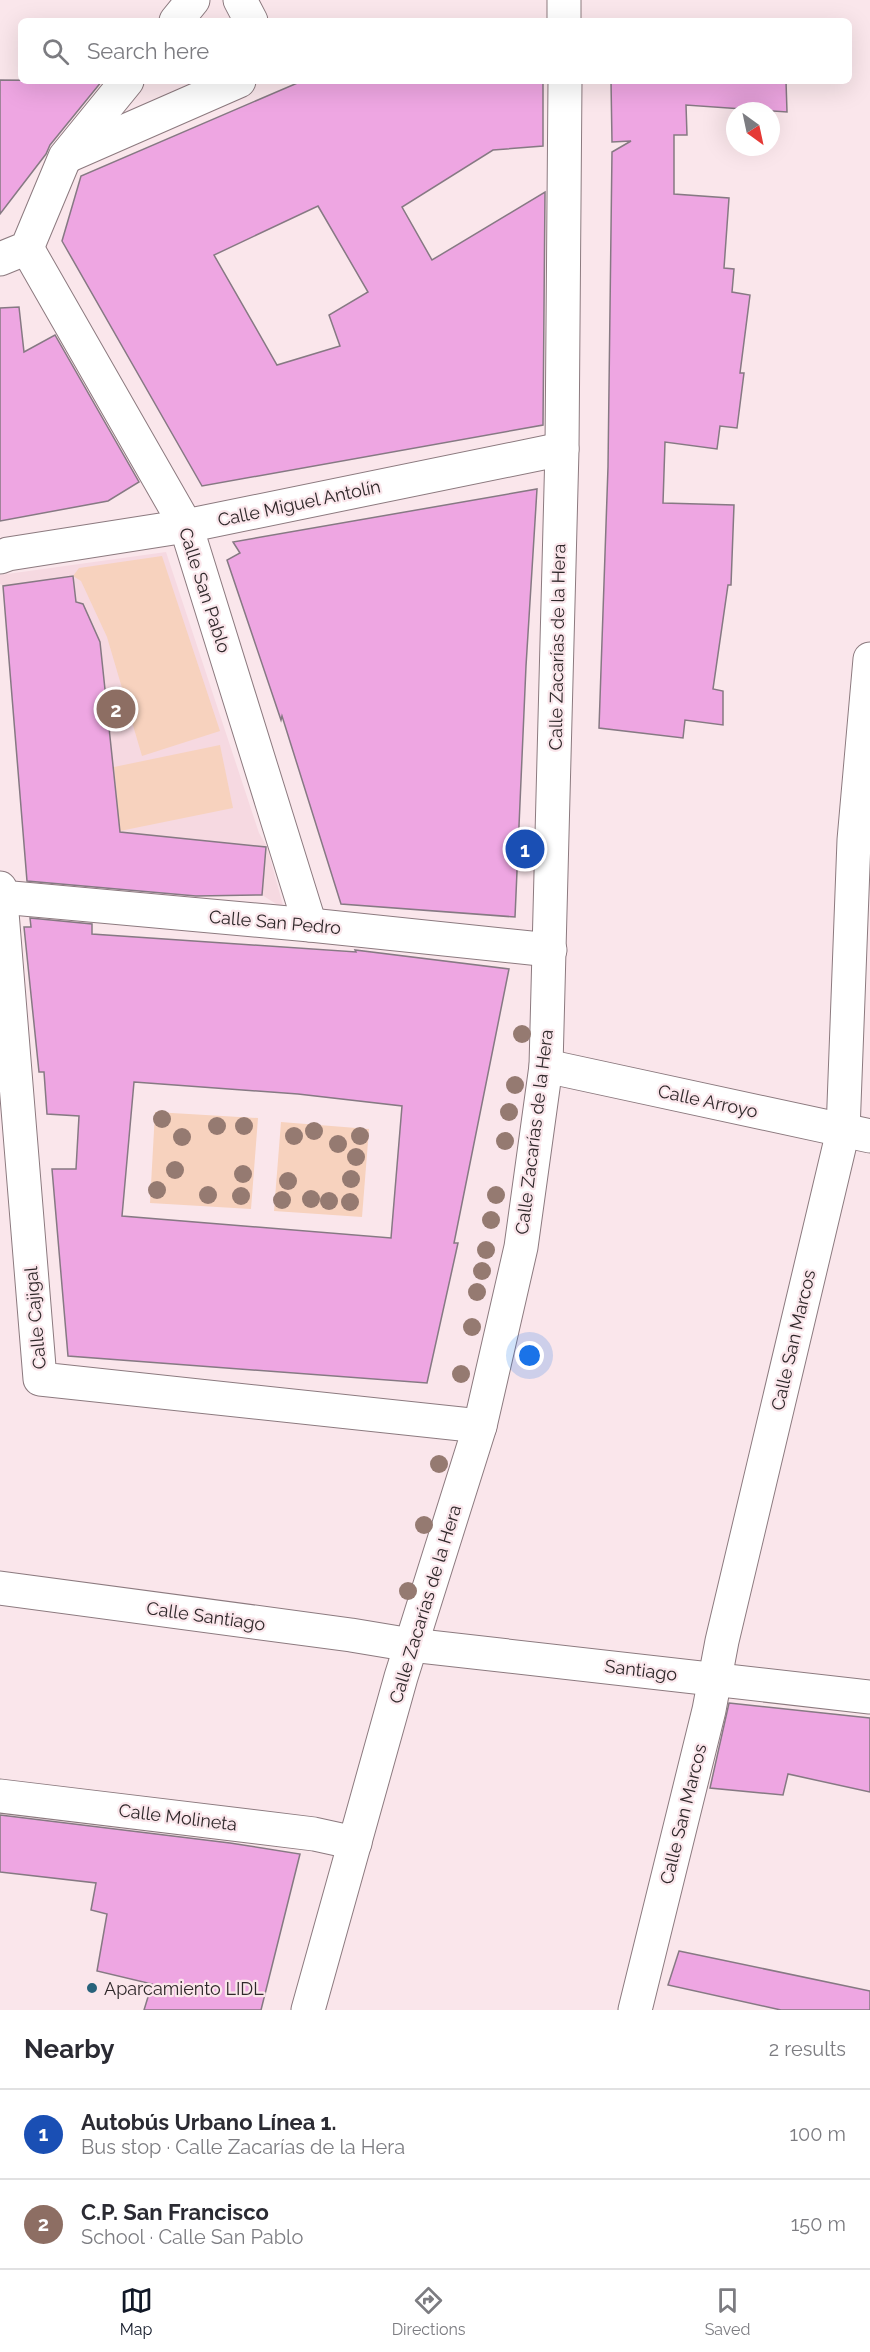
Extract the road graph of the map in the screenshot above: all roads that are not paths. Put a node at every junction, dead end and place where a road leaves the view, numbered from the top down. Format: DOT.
graph roads {
  1 [pos="193,0"];
  2 [pos="240,0"];
  3 [pos="564,0"];
  4 [pos="178,18"];
  5 [pos="249,18"];
  6 [pos="564,18"];
  7 [pos="125,84"];
  8 [pos="232,84"];
  9 [pos="565,84"];
  10 [pos="65,157"];
  11 [pos="14,254"];
  12 [pos="562,449"];
  13 [pos="186,526"];
  14 [pos="0,557"];
  15 [pos="870,659"];
  16 [pos="862,841"];
  17 [pos="0,893"];
  18 [pos="309,925"];
  19 [pos="550,950"];
  20 [pos="546,1066"];
  21 [pos="857,1134"];
  22 [pos="480,1426"];
  23 [pos="0,1588"];
  24 [pos="411,1645"];
  25 [pos="715,1681"];
  26 [pos="870,1697"];
  27 [pos="0,1796"];
  28 [pos="355,1843"];
  29 [pos="308,2010"];
  30 [pos="635,2010"];
  1 -- 4 [label="street"];
  2 -- 5 [label="street"];
  3 -- 6 [label="street"];
  7 -- 10 [label="street"];
  8 -- 10 [label="street"];
  9 -- 12 [label="street, Calle Zacarías de la Hera"];
  10 -- 11 [label="street"];
  11 -- 13 [label="street, Calle San Pablo"];
  12 -- 13 [label="street, Calle Miguel Antolín"];
  12 -- 19 [label="street, Calle Zacarías de la Hera"];
  13 -- 14 [label="street, Calle Miguel Antolín"];
  13 -- 18 [label="street, Calle San Pablo"];
  15 -- 16 [label="street, Calle San Marcos"];
  16 -- 21 [label="street, Calle San Marcos"];
  17 -- 18 [label="street, Calle San Pedro"];
  17 -- 22 [label="street, Calle Cajigal"];
  18 -- 19 [label="street, Calle San Pedro"];
  19 -- 20 [label="street, Calle Zacarías de la Hera"];
  20 -- 21 [label="street, Calle Arroyo"];
  20 -- 22 [label="street, Calle Zacarías de la Hera"];
  21 -- 25 [label="street, Calle San Marcos"];
  22 -- 24 [label="street, Calle Zacarías de la Hera"];
  23 -- 24 [label="street, Calle Santiago"];
  24 -- 25 [label="street, Santiago"];
  24 -- 28 [label="street, Calle Zacarías de la Hera"];
  25 -- 26 [label="street, Santiago"];
  25 -- 30 [label="street, Calle San Marcos"];
  27 -- 28 [label="street, Calle Molineta"];
  28 -- 29 [label="street, Calle Zacarías de la Hera"];
}
